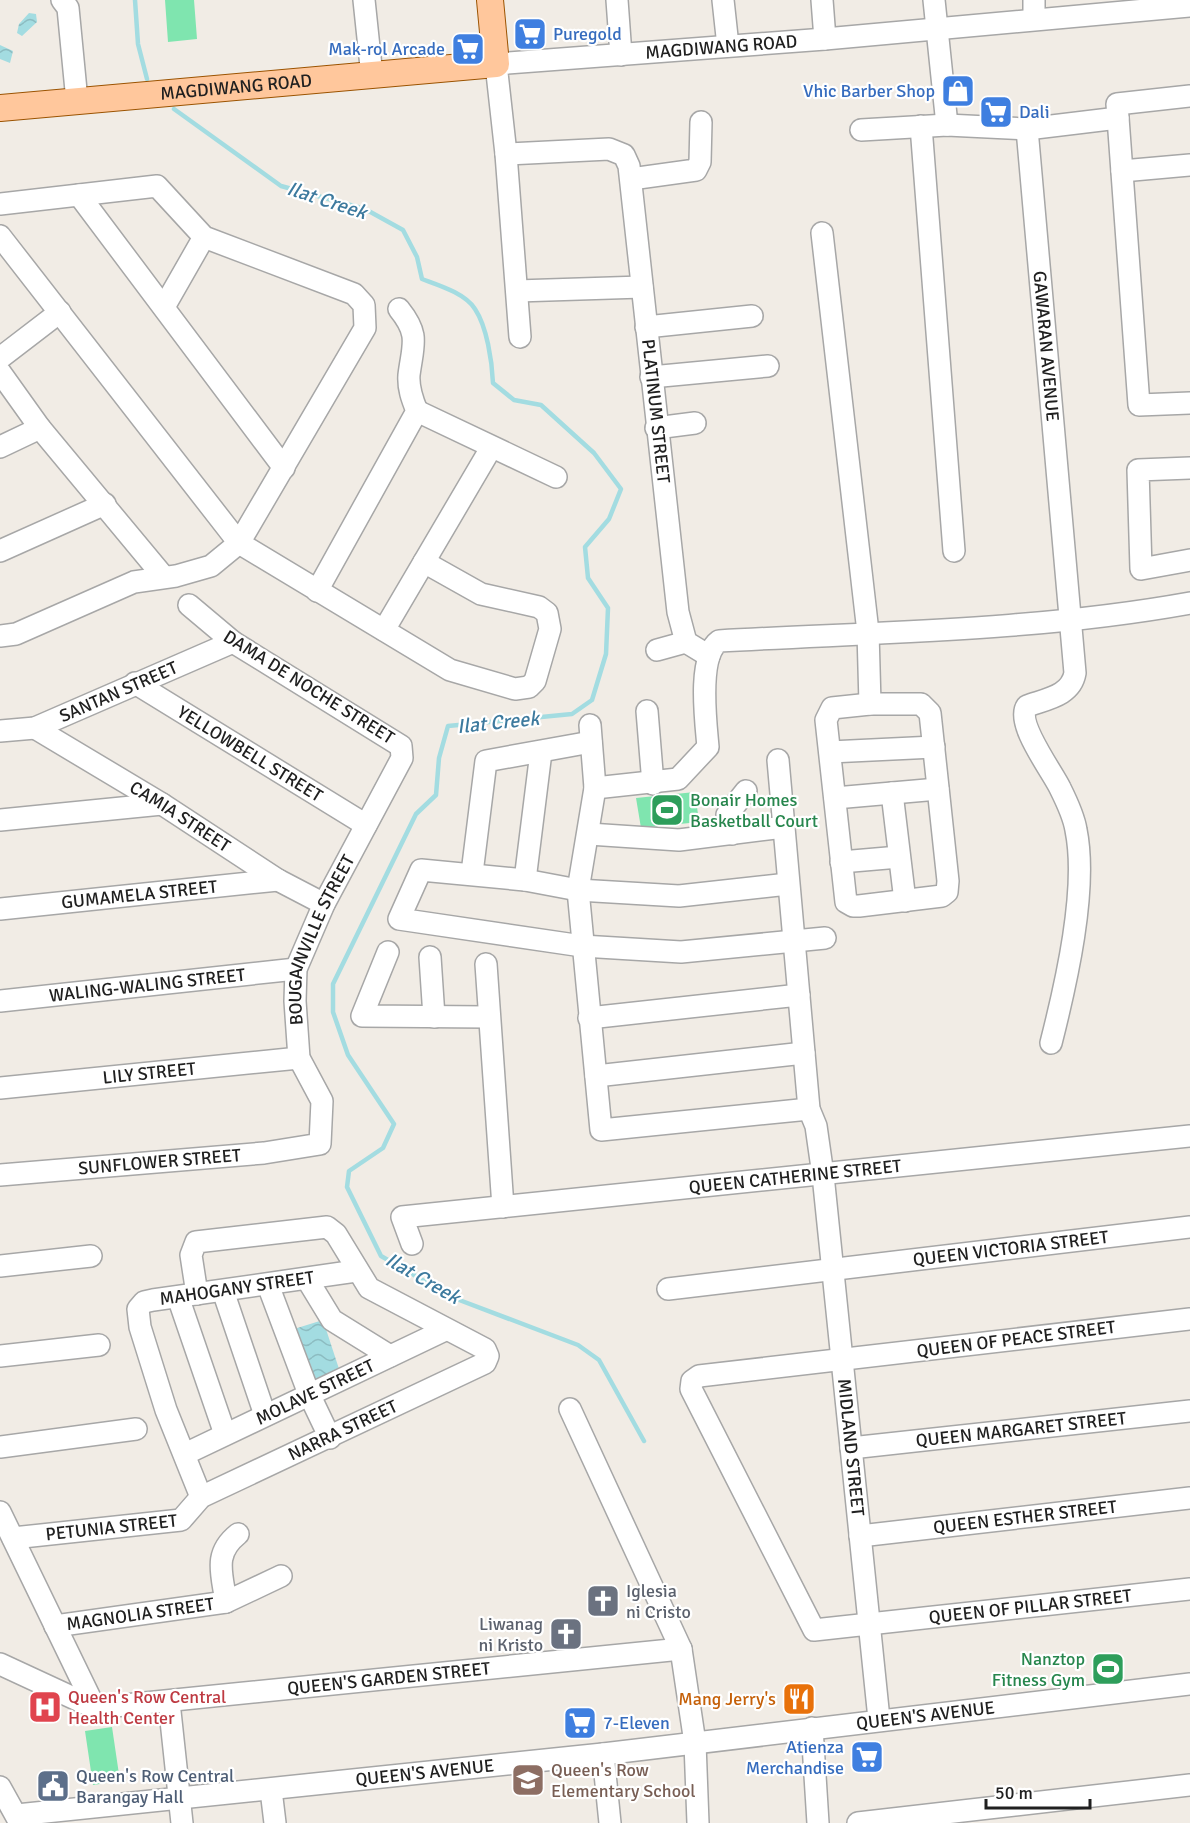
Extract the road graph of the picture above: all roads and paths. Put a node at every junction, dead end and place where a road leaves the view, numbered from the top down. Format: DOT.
graph roads {
  1 [pos="62,0"];
  2 [pos="364,0"];
  3 [pos="490,0"];
  4 [pos="617,0"];
  5 [pos="723,0"];
  6 [pos="822,0"];
  7 [pos="934,0"];
  8 [pos="1190,6"];
  9 [pos="1034,10"];
  10 [pos="937,28"];
  11 [pos="825,39"];
  12 [pos="728,46"];
  13 [pos="621,55"];
  14 [pos="496,64"];
  15 [pos="372,76"];
  16 [pos="1190,96"];
  17 [pos="78,101"];
  18 [pos="0,108"];
  19 [pos="1118,118"];
  20 [pos="701,122"];
  21 [pos="947,125"];
  22 [pos="921,126"];
  23 [pos="1027,129"];
  24 [pos="861,130"];
  25 [pos="506,154"];
  26 [pos="1190,165"];
  27 [pos="1122,171"];
  28 [pos="632,179"];
  29 [pos="79,195"];
  30 [pos="0,204"];
  31 [pos="822,233"];
  32 [pos="0,236"];
  33 [pos="204,237"];
  34 [pos="642,287"];
  35 [pos="517,291"];
  36 [pos="164,307"];
  37 [pos="399,309"];
  38 [pos="60,312"];
  39 [pos="752,316"];
  40 [pos="646,327"];
  41 [pos="520,337"];
  42 [pos="0,358"];
  43 [pos="768,366"];
  44 [pos="0,372"];
  45 [pos="651,377"];
  46 [pos="1190,403"];
  47 [pos="417,411"];
  48 [pos="695,423"];
  49 [pos="40,428"];
  50 [pos="656,428"];
  51 [pos="0,447"];
  52 [pos="491,448"];
  53 [pos="284,468"];
  54 [pos="1190,468"];
  55 [pos="556,477"];
  56 [pos="105,504"];
  57 [pos="238,543"];
  58 [pos="0,551"];
  59 [pos="954,551"];
  60 [pos="1190,560"];
  61 [pos="424,562"];
  62 [pos="163,576"];
  63 [pos="317,591"];
  64 [pos="1190,603"];
  65 [pos="189,605"];
  66 [pos="1071,621"];
  67 [pos="384,630"];
  68 [pos="868,633"];
  69 [pos="0,636"];
  70 [pos="234,642"];
  71 [pos="686,642"];
  72 [pos="657,650"];
  73 [pos="709,656"];
  74 [pos="135,684"];
  75 [pos="870,704"];
  76 [pos="647,711"];
  77 [pos="35,728"];
  78 [pos="0,731"];
  79 [pos="401,746"];
  80 [pos="934,747"];
  81 [pos="541,752"];
  82 [pos="830,752"];
  83 [pos="778,760"];
  84 [pos="653,784"];
  85 [pos="595,788"];
  86 [pos="938,789"];
  87 [pos="746,791"];
  88 [pos="892,793"];
  89 [pos="835,798"];
  90 [pos="162,804"];
  91 [pos="0,820"];
  92 [pos="366,825"];
  93 [pos="784,827"];
  94 [pos="589,834"];
  95 [pos="732,834"];
  96 [pos="899,857"];
  97 [pos="841,862"];
  98 [pos="471,873"];
  99 [pos="525,879"];
  100 [pos="278,880"];
  101 [pos="788,884"];
  102 [pos="578,890"];
  103 [pos="905,901"];
  104 [pos="324,904"];
  105 [pos="0,909"];
  106 [pos="825,938"];
  107 [pos="794,941"];
  108 [pos="582,946"];
  109 [pos="388,952"];
  110 [pos="430,957"];
  111 [pos="486,964"];
  112 [pos="297,969"];
  113 [pos="799,995"];
  114 [pos="0,1001"];
  115 [pos="434,1017"];
  116 [pos="488,1017"];
  117 [pos="589,1018"];
  118 [pos="1052,1043"];
  119 [pos="804,1053"];
  120 [pos="299,1058"];
  121 [pos="596,1076"];
  122 [pos="0,1088"];
  123 [pos="809,1109"];
  124 [pos="1190,1136"];
  125 [pos="320,1144"];
  126 [pos="823,1174"];
  127 [pos="0,1175"];
  128 [pos="503,1207"];
  129 [pos="1190,1227"];
  130 [pos="412,1244"];
  131 [pos="92,1256"];
  132 [pos="0,1266"];
  133 [pos="356,1270"];
  134 [pos="833,1271"];
  135 [pos="307,1279"];
  136 [pos="268,1285"];
  137 [pos="668,1289"];
  138 [pos="223,1291"];
  139 [pos="188,1296"];
  140 [pos="1190,1319"];
  141 [pos="445,1330"];
  142 [pos="99,1345"];
  143 [pos="0,1356"];
  144 [pos="390,1356"];
  145 [pos="842,1360"];
  146 [pos="309,1394"];
  147 [pos="570,1409"];
  148 [pos="1190,1411"];
  149 [pos="265,1415"];
  150 [pos="136,1429"];
  151 [pos="225,1434"];
  152 [pos="330,1438"];
  153 [pos="0,1447"];
  154 [pos="851,1448"];
  155 [pos="185,1454"];
  156 [pos="201,1497"];
  157 [pos="1190,1498"];
  158 [pos="0,1512"];
  159 [pos="238,1534"];
  160 [pos="861,1536"];
  161 [pos="13,1538"];
  162 [pos="281,1576"];
  163 [pos="1190,1589"];
  164 [pos="226,1602"];
  165 [pos="55,1626"];
  166 [pos="870,1626"];
  167 [pos="681,1649"];
  168 [pos="0,1664"];
  169 [pos="1190,1684"];
  170 [pos="169,1701"];
  171 [pos="95,1708"];
  172 [pos="879,1719"];
  173 [pos="812,1728"];
  174 [pos="694,1743"];
  175 [pos="603,1754"];
  176 [pos="1190,1785"];
  177 [pos="0,1787"];
  178 [pos="271,1790"];
  179 [pos="178,1798"];
  180 [pos="18,1819"];
  181 [pos="182,1823"];
  182 [pos="275,1823"];
  183 [pos="610,1823"];
  184 [pos="699,1823"];
  185 [pos="818,1823"];
  186 [pos="858,1823"];
  1 -- 17 [label="street"];
  2 -- 15 [label="street"];
  3 -- 14 [label="main road"];
  4 -- 13 [label="street"];
  5 -- 12 [label="street"];
  6 -- 11 [label="street"];
  7 -- 10 [label="street"];
  8 -- 9 [label="street, MAGDIWANG ROAD"];
  9 -- 10 [label="street, MAGDIWANG ROAD"];
  10 -- 11 [label="street, MAGDIWANG ROAD"];
  10 -- 21 [label="street"];
  11 -- 12 [label="street, MAGDIWANG ROAD"];
  12 -- 13 [label="street, MAGDIWANG ROAD"];
  13 -- 14 [label="street, MAGDIWANG ROAD"];
  14 -- 15 [label="main road, MAGDIWANG ROAD"];
  14 -- 25 [label="street"];
  15 -- 17 [label="main road, MAGDIWANG ROAD"];
  16 -- 19 [label="street"];
  17 -- 18 [label="main road, MAGDIWANG ROAD"];
  19 -- 23 [label="street"];
  19 -- 27 [label="street"];
  20 -- 28 [label="street"];
  21 -- 22 [label="street"];
  21 -- 23 [label="street"];
  22 -- 24 [label="street"];
  22 -- 59 [label="street"];
  23 -- 66 [label="street, GAWARAN AVENUE"];
  25 -- 28 [label="street, PLATINUM STREET"];
  25 -- 35 [label="street"];
  26 -- 27 [label="street"];
  27 -- 46 [label="street"];
  28 -- 34 [label="street, PLATINUM STREET"];
  29 -- 30 [label="street"];
  29 -- 33 [label="street"];
  29 -- 36 [label="street"];
  31 -- 68 [label="street"];
  32 -- 38 [label="street"];
  33 -- 36 [label="street"];
  33 -- 53 [label="street"];
  34 -- 35 [label="street"];
  34 -- 40 [label="street, PLATINUM STREET"];
  35 -- 41 [label="street"];
  36 -- 53 [label="street"];
  37 -- 47 [label="street"];
  38 -- 42 [label="street"];
  38 -- 57 [label="street"];
  39 -- 40 [label="street"];
  40 -- 45 [label="street, PLATINUM STREET"];
  43 -- 45 [label="street"];
  44 -- 49 [label="street"];
  45 -- 50 [label="street, PLATINUM STREET"];
  47 -- 52 [label="street"];
  47 -- 63 [label="street"];
  48 -- 50 [label="street"];
  49 -- 51 [label="street"];
  49 -- 56 [label="street"];
  50 -- 71 [label="street, PLATINUM STREET"];
  52 -- 55 [label="street"];
  52 -- 61 [label="street"];
  53 -- 57 [label="street"];
  54 -- 60 [label="street"];
  56 -- 58 [label="street"];
  56 -- 62 [label="street"];
  57 -- 62 [label="street"];
  57 -- 63 [label="street"];
  61 -- 67 [label="street"];
  61 -- 67 [label="street"];
  62 -- 69 [label="street"];
  63 -- 67 [label="street"];
  64 -- 66 [label="street"];
  65 -- 70 [label="street, DAMA DE NOCHE STREET"];
  66 -- 68 [label="street"];
  66 -- 118 [label="street, GAWARAN AVENUE"];
  68 -- 73 [label="street"];
  68 -- 75 [label="street"];
  70 -- 74 [label="street, SANTAN STREET"];
  70 -- 79 [label="street, DAMA DE NOCHE STREET"];
  71 -- 72 [label="street"];
  71 -- 73 [label="street"];
  73 -- 84 [label="street"];
  74 -- 77 [label="street, SANTAN STREET"];
  74 -- 92 [label="street, YELLOWBELL STREET"];
  75 -- 80 [label="street"];
  75 -- 82 [label="street"];
  76 -- 84 [label="street"];
  77 -- 78 [label="street, SANTAN STREET"];
  77 -- 90 [label="street, CAMIA STREET"];
  79 -- 92 [label="street, BOUGAINVILLE STREET"];
  80 -- 82 [label="street"];
  80 -- 86 [label="street"];
  81 -- 85 [label="street"];
  81 -- 98 [label="street"];
  81 -- 99 [label="street"];
  82 -- 89 [label="street"];
  83 -- 93 [label="street, MIDLAND STREET"];
  84 -- 85 [label="street"];
  85 -- 94 [label="street"];
  86 -- 88 [label="street"];
  86 -- 103 [label="street"];
  87 -- 95 [label="street"];
  88 -- 89 [label="street"];
  88 -- 96 [label="street"];
  89 -- 97 [label="street"];
  90 -- 91 [label="street"];
  90 -- 100 [label="street, CAMIA STREET"];
  92 -- 104 [label="street, BOUGAINVILLE STREET"];
  93 -- 95 [label="street"];
  93 -- 101 [label="street, MIDLAND STREET"];
  94 -- 95 [label="street"];
  94 -- 102 [label="street"];
  96 -- 97 [label="street"];
  96 -- 103 [label="street"];
  97 -- 103 [label="street"];
  98 -- 99 [label="street"];
  98 -- 108 [label="street"];
  99 -- 102 [label="street"];
  100 -- 104 [label="street, CAMIA STREET"];
  100 -- 105 [label="street, GUMAMELA STREET"];
  101 -- 102 [label="street"];
  101 -- 107 [label="street, MIDLAND STREET"];
  102 -- 108 [label="street"];
  104 -- 112 [label="street, BOUGAINVILLE STREET"];
  106 -- 107 [label="street"];
  107 -- 108 [label="street"];
  107 -- 113 [label="street, MIDLAND STREET"];
  108 -- 117 [label="street"];
  109 -- 115 [label="street"];
  110 -- 115 [label="street"];
  111 -- 116 [label="street"];
  112 -- 114 [label="street, WALING-WALING STREET"];
  112 -- 120 [label="street, BOUGAINVILLE STREET"];
  113 -- 117 [label="street"];
  113 -- 119 [label="street, MIDLAND STREET"];
  115 -- 116 [label="street"];
  116 -- 128 [label="street"];
  117 -- 121 [label="street"];
  119 -- 121 [label="street"];
  119 -- 123 [label="street, MIDLAND STREET"];
  120 -- 122 [label="street, LILY STREET"];
  120 -- 125 [label="street, BOUGAINVILLE STREET"];
  121 -- 123 [label="street"];
  123 -- 126 [label="street, MIDLAND STREET"];
  124 -- 126 [label="street, QUEEN CATHERINE STREET"];
  125 -- 127 [label="street, SUNFLOWER STREET"];
  126 -- 128 [label="street, QUEEN CATHERINE STREET"];
  126 -- 134 [label="street, MIDLAND STREET"];
  128 -- 130 [label="street, QUEEN CATHERINE STREET"];
  129 -- 134 [label="street, QUEEN VICTORIA STREET"];
  131 -- 132 [label="street"];
  133 -- 135 [label="street, MAHOGANY STREET"];
  133 -- 139 [label="street"];
  133 -- 141 [label="street"];
  134 -- 137 [label="street, QUEEN VICTORIA STREET"];
  134 -- 145 [label="street, MIDLAND STREET"];
  135 -- 136 [label="street, MAHOGANY STREET"];
  135 -- 144 [label="street"];
  136 -- 138 [label="street, MAHOGANY STREET"];
  136 -- 146 [label="street"];
  138 -- 139 [label="street, MAHOGANY STREET"];
  138 -- 149 [label="street"];
  139 -- 151 [label="street"];
  139 -- 155 [label="street, MAHOGANY STREET"];
  140 -- 145 [label="street, QUEEN OF PEACE STREET"];
  141 -- 144 [label="street, MOLAVE STREET"];
  141 -- 152 [label="street, NARRA STREET"];
  142 -- 143 [label="street"];
  144 -- 146 [label="street, MOLAVE STREET"];
  145 -- 154 [label="street, MIDLAND STREET"];
  145 -- 166 [label="street, QUEEN OF PEACE STREET"];
  146 -- 149 [label="street, MOLAVE STREET"];
  146 -- 152 [label="street"];
  147 -- 167 [label="street"];
  148 -- 154 [label="street, QUEEN MARGARET STREET"];
  149 -- 151 [label="street, MOLAVE STREET"];
  150 -- 153 [label="street"];
  151 -- 155 [label="street, MOLAVE STREET"];
  152 -- 156 [label="street, NARRA STREET"];
  154 -- 160 [label="street, MIDLAND STREET"];
  155 -- 156 [label="street, MAHOGANY STREET"];
  156 -- 161 [label="street, PETUNIA STREET"];
  157 -- 160 [label="street, QUEEN ESTHER STREET"];
  158 -- 161 [label="street"];
  159 -- 164 [label="street"];
  160 -- 166 [label="street, MIDLAND STREET"];
  161 -- 165 [label="street"];
  162 -- 164 [label="street, MAGNOLIA STREET"];
  163 -- 166 [label="street, QUEEN OF PILLAR STREET"];
  164 -- 165 [label="street, MAGNOLIA STREET"];
  165 -- 171 [label="street"];
  166 -- 172 [label="street, MIDLAND STREET"];
  167 -- 170 [label="street, QUEEN'S GARDEN STREET"];
  167 -- 174 [label="street"];
  168 -- 171 [label="street"];
  169 -- 172 [label="street, QUEEN'S AVENUE"];
  170 -- 171 [label="street, QUEEN'S GARDEN STREET"];
  170 -- 179 [label="street"];
  172 -- 173 [label="street, QUEEN'S AVENUE"];
  173 -- 174 [label="street, QUEEN'S AVENUE"];
  173 -- 185 [label="street"];
  174 -- 175 [label="street, QUEEN'S AVENUE"];
  174 -- 184 [label="street"];
  175 -- 178 [label="street, QUEEN'S AVENUE"];
  175 -- 183 [label="street"];
  176 -- 186 [label="street"];
  177 -- 180 [label="street"];
  178 -- 179 [label="street, QUEEN'S AVENUE"];
  178 -- 182 [label="street"];
  179 -- 180 [label="street, QUEEN'S AVENUE"];
  179 -- 181 [label="street"];
}
